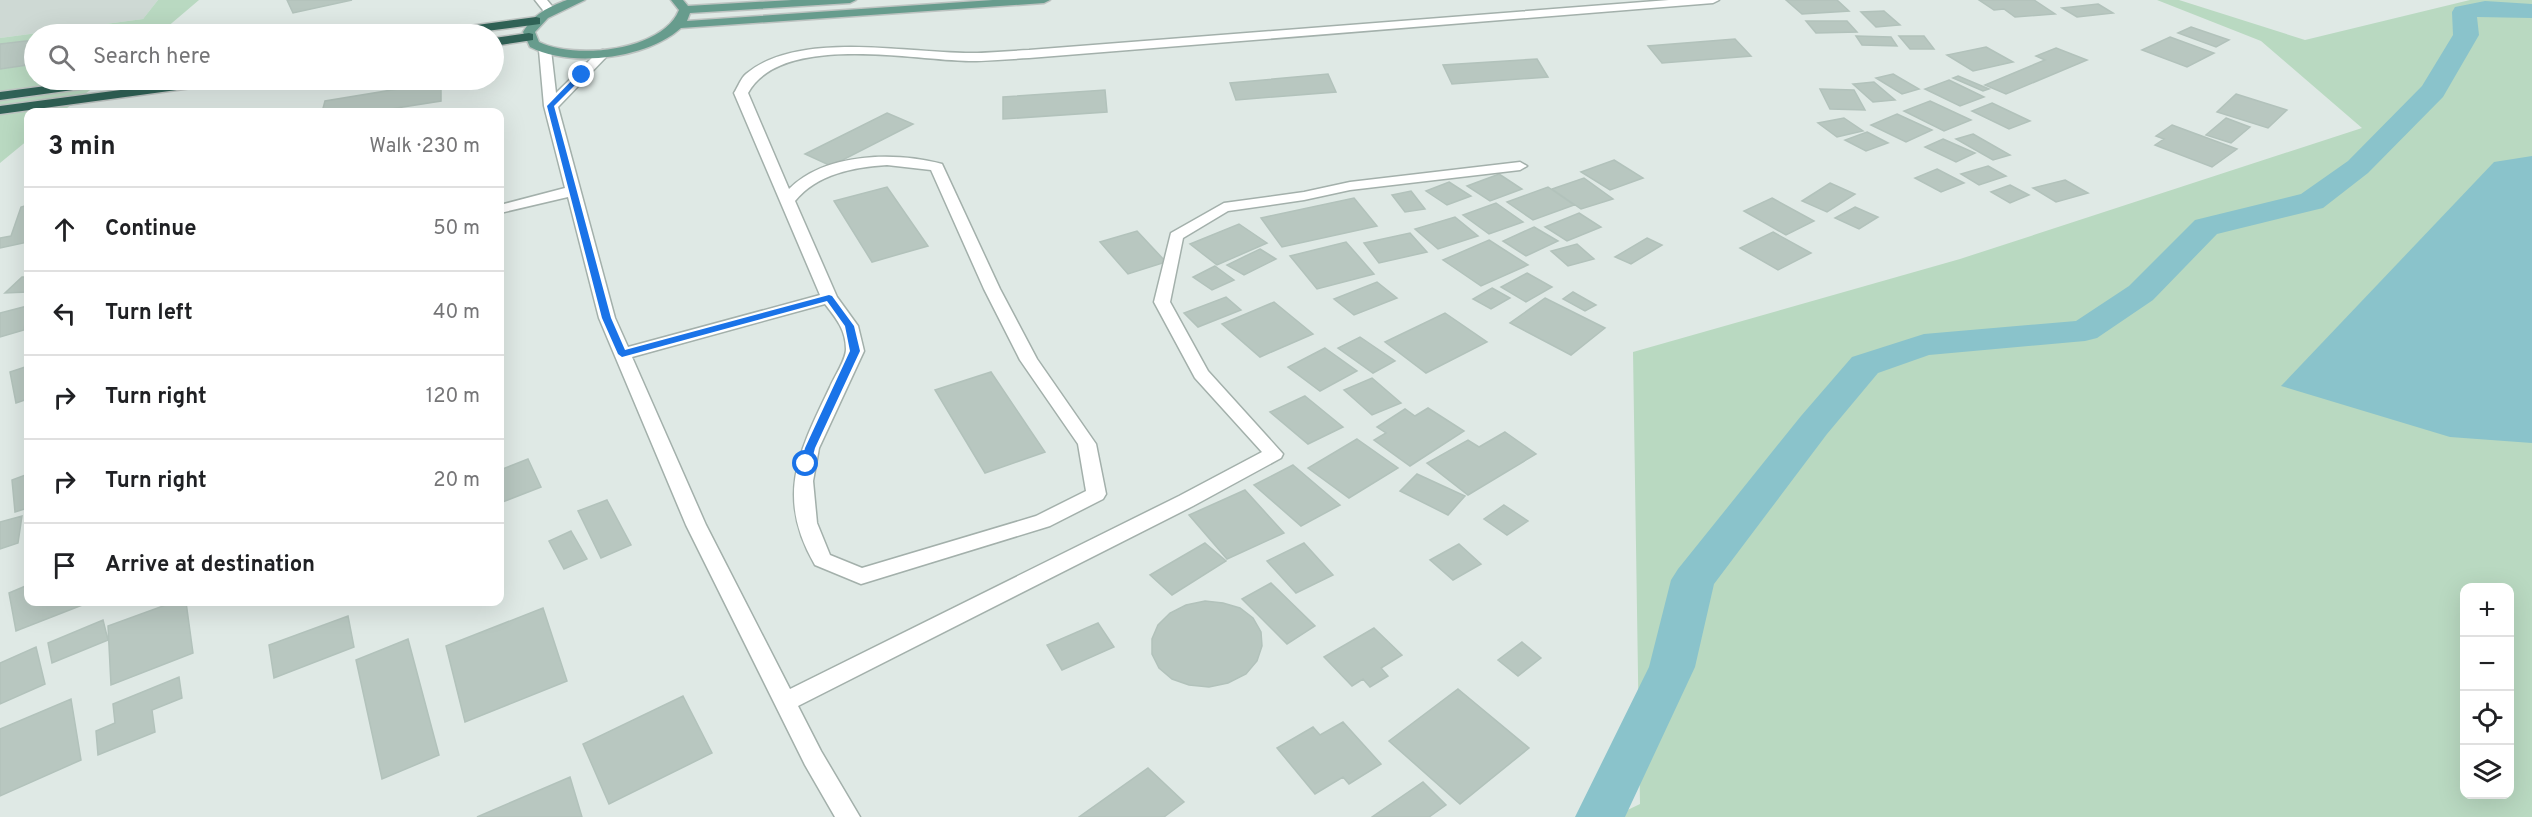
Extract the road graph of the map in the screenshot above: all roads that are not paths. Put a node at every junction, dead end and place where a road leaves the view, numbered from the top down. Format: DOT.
graph roads {
  1 [pos="541,0"];
  2 [pos="579,0"];
  3 [pos="676,0"];
  4 [pos="850,0"];
  5 [pos="1044,0"];
  6 [pos="1713,0"];
  7 [pos="685,10"];
  8 [pos="550,11"];
  9 [pos="536,21"];
  10 [pos="504,25"];
  11 [pos="679,25"];
  12 [pos="529,37"];
  13 [pos="504,41"];
  14 [pos="545,50"];
  15 [pos="603,54"];
  16 [pos="44,90"];
  17 [pos="147,90"];
  18 [pos="0,96"];
  19 [pos="551,106"];
  20 [pos="0,110"];
  21 [pos="1520,166"];
  22 [pos="572,191"];
  23 [pos="788,199"];
  24 [pos="504,208"];
  25 [pos="829,298"];
  26 [pos="622,354"];
  27 [pos="785,702"];
  28 [pos="848,817"];
  1 -- 8 [label="street"];
  2 -- 8 [label="main road"];
  3 -- 7 [label="main road"];
  4 -- 7 [label="main road"];
  5 -- 11 [label="main road"];
  6 -- 23 [label="street"];
  7 -- 11 [label="main road"];
  8 -- 9 [label="main road"];
  9 -- 10 [label="highway"];
  9 -- 12 [label="main road"];
  11 -- 15 [label="main road"];
  12 -- 13 [label="highway"];
  12 -- 14 [label="main road"];
  14 -- 15 [label="main road"];
  14 -- 19 [label="street"];
  15 -- 19 [label="street"];
  16 -- 18 [label="highway"];
  17 -- 20 [label="highway"];
  19 -- 22 [label="street"];
  21 -- 27 [label="street"];
  22 -- 24 [label="street"];
  22 -- 26 [label="street"];
  23 -- 25 [label="street"];
  23 -- 25 [label="street"];
  25 -- 26 [label="street"];
  26 -- 27 [label="street"];
  27 -- 28 [label="street"];
}
